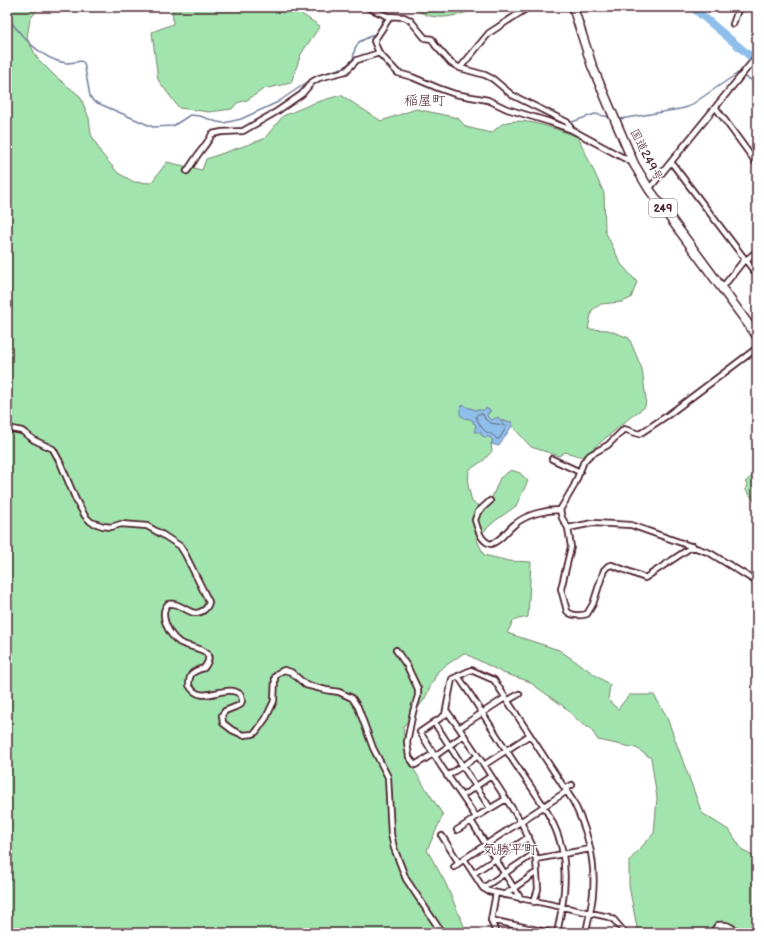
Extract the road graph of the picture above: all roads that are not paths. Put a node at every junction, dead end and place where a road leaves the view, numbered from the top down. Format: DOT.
graph roads {
  1 [pos="367,7"];
  2 [pos="529,7"];
  3 [pos="573,7"];
  4 [pos="739,7"];
  5 [pos="387,16"];
  6 [pos="733,24"];
  7 [pos="379,53"];
  8 [pos="757,56"];
  9 [pos="460,68"];
  10 [pos="716,108"];
  11 [pos="570,126"];
  12 [pos="671,162"];
  13 [pos="634,164"];
  14 [pos="757,164"];
  15 [pos="187,171"];
  16 [pos="649,189"];
  17 [pos="757,251"];
  18 [pos="746,259"];
  19 [pos="757,275"];
  20 [pos="722,288"];
  21 [pos="757,336"];
  22 [pos="757,348"];
  23 [pos="7,428"];
  24 [pos="552,459"];
  25 [pos="580,472"];
  26 [pos="490,501"];
  27 [pos="560,510"];
  28 [pos="568,528"];
  29 [pos="693,546"];
  30 [pos="757,582"];
  31 [pos="396,650"];
  32 [pos="458,676"];
  33 [pos="519,694"];
  34 [pos="506,699"];
  35 [pos="446,710"];
  36 [pos="483,713"];
  37 [pos="434,722"];
  38 [pos="459,728"];
  39 [pos="464,735"];
  40 [pos="530,735"];
  41 [pos="449,745"];
  42 [pos="507,750"];
  43 [pos="434,755"];
  44 [pos="478,756"];
  45 [pos="484,765"];
  46 [pos="463,766"];
  47 [pos="447,776"];
  48 [pos="491,776"];
  49 [pos="572,785"];
  50 [pos="476,786"];
  51 [pos="566,790"];
  52 [pos="462,796"];
  53 [pos="506,799"];
  54 [pos="544,806"];
  55 [pos="490,808"];
  56 [pos="476,817"];
  57 [pos="472,821"];
  58 [pos="520,822"];
  59 [pos="457,830"];
  60 [pos="442,836"];
  61 [pos="529,837"];
  62 [pos="486,844"];
  63 [pos="590,849"];
  64 [pos="535,853"];
  65 [pos="563,854"];
  66 [pos="464,859"];
  67 [pos="496,859"];
  68 [pos="536,859"];
  69 [pos="458,863"];
  70 [pos="454,867"];
  71 [pos="474,873"];
  72 [pos="505,873"];
  73 [pos="537,874"];
  74 [pos="483,888"];
  75 [pos="514,888"];
  76 [pos="496,894"];
  77 [pos="504,895"];
  78 [pos="521,899"];
  79 [pos="534,902"];
  80 [pos="562,908"];
  81 [pos="590,912"];
  82 [pos="491,920"];
  83 [pos="442,933"];
  84 [pos="496,933"];
  85 [pos="552,933"];
  86 [pos="556,933"];
  87 [pos="586,933"];
  88 [pos="625,933"];
  89 [pos="712,933"];
  90 [pos="734,933"];
  1 -- 5 [label="street"];
  2 -- 9 [label="street"];
  3 -- 13 [label="highway, 国道249号 / 249"];
  4 -- 6 [label="street"];
  5 -- 7 [label="street"];
  5 -- 9 [label="street"];
  7 -- 11 [label="street"];
  7 -- 15 [label="street"];
  8 -- 10 [label="street"];
  9 -- 11 [label="street"];
  10 -- 12 [label="street"];
  10 -- 14 [label="street"];
  11 -- 13 [label="street"];
  12 -- 16 [label="street"];
  12 -- 18 [label="street"];
  13 -- 16 [label="highway, 国道249号 / 249"];
  16 -- 20 [label="highway, 国道249号 / 249"];
  17 -- 18 [label="street"];
  18 -- 19 [label="street"];
  18 -- 20 [label="street"];
  20 -- 21 [label="highway, 国道249号 / 249"];
  22 -- 25 [label="street"];
  23 -- 83 [label="street"];
  24 -- 25 [label="street"];
  25 -- 27 [label="street"];
  26 -- 27 [label="street"];
  27 -- 28 [label="street"];
  28 -- 29 [label="street"];
  28 -- 29 [label="street"];
  29 -- 30 [label="street"];
  31 -- 43 [label="street"];
  32 -- 34 [label="street"];
  32 -- 35 [label="street"];
  32 -- 36 [label="street"];
  33 -- 34 [label="street"];
  34 -- 36 [label="street"];
  34 -- 40 [label="street"];
  35 -- 37 [label="street"];
  35 -- 38 [label="street"];
  36 -- 38 [label="street"];
  36 -- 42 [label="street"];
  37 -- 41 [label="street"];
  37 -- 43 [label="street"];
  38 -- 39 [label="street"];
  39 -- 41 [label="street"];
  39 -- 44 [label="street"];
  40 -- 42 [label="street"];
  40 -- 51 [label="street"];
  41 -- 43 [label="street"];
  41 -- 46 [label="street"];
  42 -- 45 [label="street"];
  42 -- 54 [label="street"];
  43 -- 47 [label="street"];
  44 -- 45 [label="street"];
  44 -- 46 [label="street"];
  45 -- 48 [label="street"];
  46 -- 47 [label="street"];
  46 -- 50 [label="street"];
  47 -- 52 [label="street"];
  48 -- 50 [label="street"];
  48 -- 53 [label="street"];
  49 -- 51 [label="street"];
  50 -- 52 [label="street"];
  50 -- 55 [label="street"];
  51 -- 54 [label="street"];
  51 -- 63 [label="street"];
  52 -- 56 [label="street"];
  53 -- 55 [label="street"];
  53 -- 58 [label="street"];
  54 -- 58 [label="street"];
  54 -- 65 [label="street"];
  55 -- 56 [label="street"];
  56 -- 57 [label="street"];
  57 -- 59 [label="street"];
  57 -- 62 [label="street"];
  58 -- 61 [label="street"];
  58 -- 62 [label="street"];
  60 -- 69 [label="street"];
  61 -- 64 [label="street"];
  61 -- 67 [label="street"];
  62 -- 66 [label="street"];
  62 -- 67 [label="street"];
  63 -- 65 [label="street"];
  63 -- 81 [label="street"];
  64 -- 68 [label="street"];
  64 -- 72 [label="street"];
  65 -- 68 [label="street"];
  65 -- 80 [label="street"];
  66 -- 69 [label="street"];
  66 -- 71 [label="street"];
  67 -- 71 [label="street"];
  67 -- 72 [label="street"];
  68 -- 73 [label="street"];
  69 -- 70 [label="street"];
  71 -- 74 [label="street"];
  72 -- 74 [label="street"];
  72 -- 75 [label="street"];
  73 -- 75 [label="street"];
  73 -- 79 [label="street"];
  74 -- 76 [label="street"];
  75 -- 77 [label="street"];
  75 -- 78 [label="street"];
  76 -- 77 [label="street"];
  76 -- 82 [label="street"];
  77 -- 78 [label="street"];
  78 -- 79 [label="street"];
  79 -- 80 [label="street"];
  80 -- 81 [label="street"];
  80 -- 86 [label="street"];
  81 -- 87 [label="street"];
  81 -- 88 [label="street"];
  82 -- 84 [label="street"];
  82 -- 85 [label="street"];
  89 -- 90 [label="street"];
}
